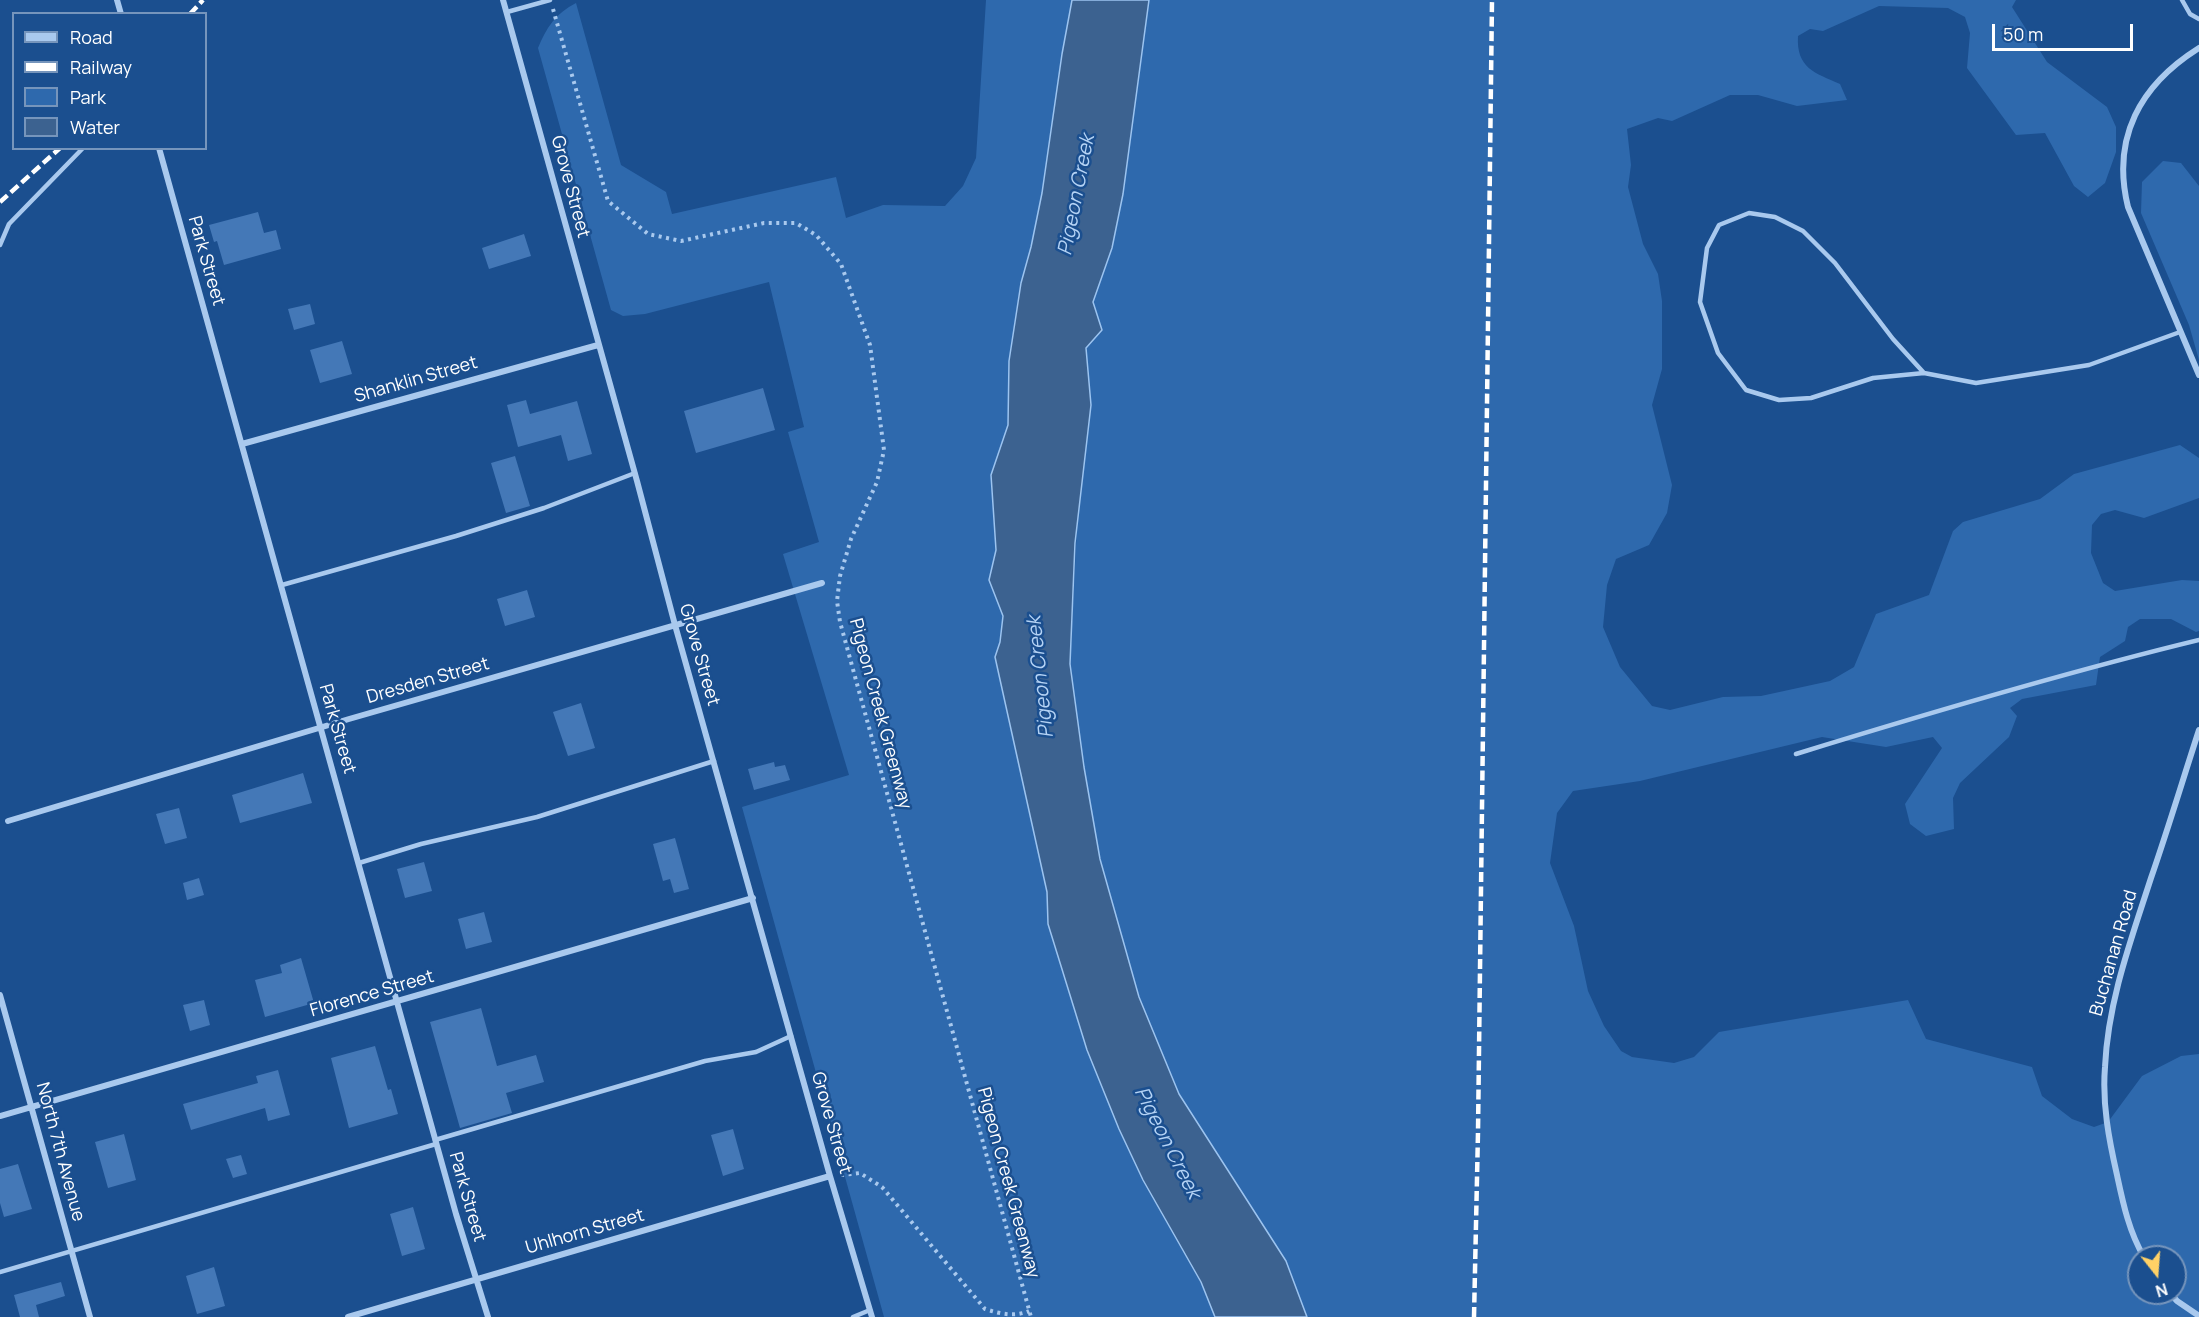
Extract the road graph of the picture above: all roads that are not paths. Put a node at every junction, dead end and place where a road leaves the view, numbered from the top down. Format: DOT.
graph roads {
  1 [pos="503,0"];
  2 [pos="550,0"];
  3 [pos="2182,0"];
  4 [pos="507,12"];
  5 [pos="2199,19"];
  6 [pos="2199,48"];
  7 [pos="80,150"];
  8 [pos="160,150"];
  9 [pos="0,245"];
  10 [pos="2181,332"];
  11 [pos="598,345"];
  12 [pos="1924,373"];
  13 [pos="2199,375"];
  14 [pos="242,444"];
  15 [pos="635,473"];
  16 [pos="822,583"];
  17 [pos="282,585"];
  18 [pos="675,625"];
  19 [pos="2199,640"];
  20 [pos="320,728"];
  21 [pos="2199,730"];
  22 [pos="1796,754"];
  23 [pos="714,761"];
  24 [pos="8,821"];
  25 [pos="359,863"];
  26 [pos="753,898"];
  27 [pos="0,995"];
  28 [pos="397,1003"];
  29 [pos="791,1036"];
  30 [pos="33,1107"];
  31 [pos="0,1116"];
  32 [pos="436,1142"];
  33 [pos="830,1176"];
  34 [pos="2139,1245"];
  35 [pos="72,1250"];
  36 [pos="0,1272"];
  37 [pos="477,1280"];
  38 [pos="2184,1305"];
  39 [pos="871,1313"];
  40 [pos="2199,1316"];
  41 [pos="90,1317"];
  42 [pos="348,1317"];
  43 [pos="488,1317"];
  44 [pos="853,1317"];
  1 -- 4 [label="street, Grove Street"];
  2 -- 4 [label="lane"];
  3 -- 5 [label="lane"];
  4 -- 11 [label="street, Grove Street"];
  6 -- 10 [label="street"];
  7 -- 9 [label="lane"];
  8 -- 14 [label="street, Park Street"];
  10 -- 12 [label="lane"];
  10 -- 13 [label="street"];
  11 -- 14 [label="street, Shanklin Street"];
  11 -- 15 [label="street, Grove Street"];
  12 -- 12 [label="lane"];
  14 -- 17 [label="street, Park Street"];
  15 -- 17 [label="lane"];
  15 -- 18 [label="street, Grove Street"];
  16 -- 18 [label="street, Dresden Street"];
  17 -- 20 [label="street, Park Street"];
  18 -- 20 [label="street, Dresden Street"];
  18 -- 23 [label="street, Grove Street"];
  19 -- 22 [label="lane"];
  20 -- 24 [label="street, Dresden Street"];
  20 -- 25 [label="street, Park Street"];
  21 -- 34 [label="street, Buchanan Road"];
  23 -- 25 [label="lane"];
  23 -- 26 [label="street, Grove Street"];
  25 -- 28 [label="street, Park Street"];
  26 -- 28 [label="street, Florence Street"];
  26 -- 29 [label="street, Grove Street"];
  27 -- 30 [label="street, North 7th Avenue"];
  28 -- 30 [label="street, Florence Street"];
  28 -- 32 [label="street, Park Street"];
  29 -- 32 [label="lane"];
  29 -- 33 [label="street, Grove Street"];
  30 -- 31 [label="street, Florence Street"];
  30 -- 35 [label="street, North 7th Avenue"];
  32 -- 35 [label="lane"];
  32 -- 37 [label="street, Park Street"];
  33 -- 37 [label="street, Uhlhorn Street"];
  33 -- 39 [label="street, Grove Street"];
  35 -- 36 [label="lane"];
  35 -- 41 [label="street, North 7th Avenue"];
  37 -- 42 [label="street, Uhlhorn Street"];
  37 -- 43 [label="street, Park Street"];
  38 -- 40 [label="street"];
  39 -- 44 [label="lane"];
}
